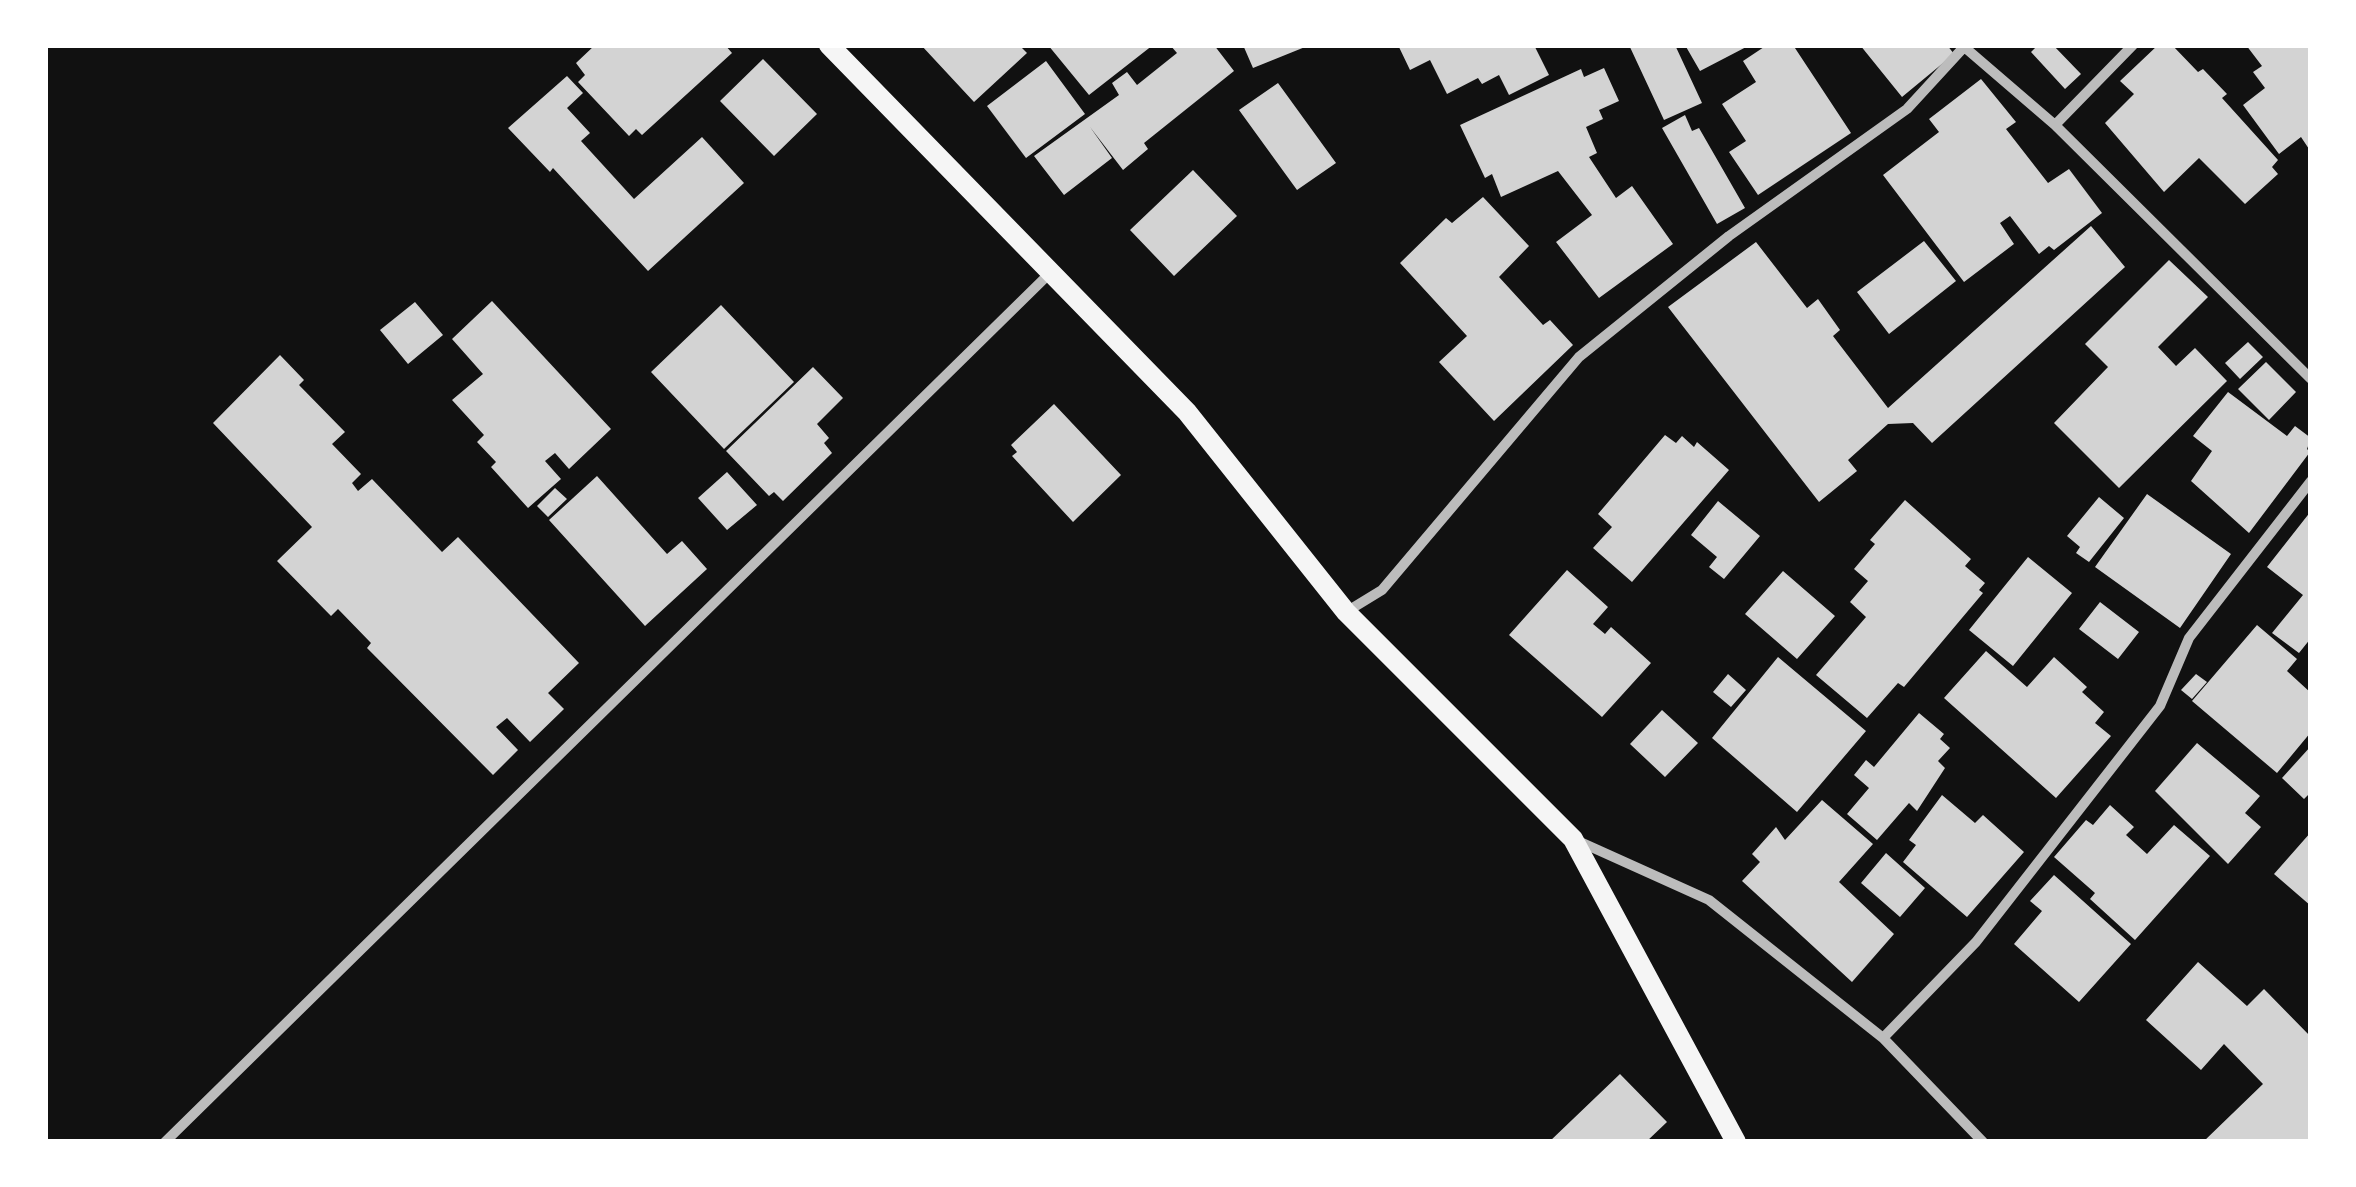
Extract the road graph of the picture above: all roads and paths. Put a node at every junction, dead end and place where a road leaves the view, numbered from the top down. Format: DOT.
graph roads {
  1 [pos="829,45"];
  2 [pos="2133,45"];
  3 [pos="1963,46"];
  4 [pos="2054,125"];
  5 [pos="1051,272"];
  6 [pos="2311,379"];
  7 [pos="2311,481"];
  8 [pos="1346,612"];
  9 [pos="1573,839"];
  10 [pos="1883,1038"];
  11 [pos="166,1142"];
  12 [pos="1736,1142"];
  13 [pos="1983,1142"];
  1 -- 5 [label="main road"];
  2 -- 4 [label="street"];
  3 -- 4 [label="street"];
  3 -- 8 [label="street"];
  4 -- 6 [label="street"];
  5 -- 8 [label="main road"];
  5 -- 11 [label="street"];
  7 -- 10 [label="street"];
  8 -- 9 [label="main road"];
  9 -- 10 [label="street"];
  9 -- 12 [label="main road"];
  10 -- 13 [label="street"];
}
